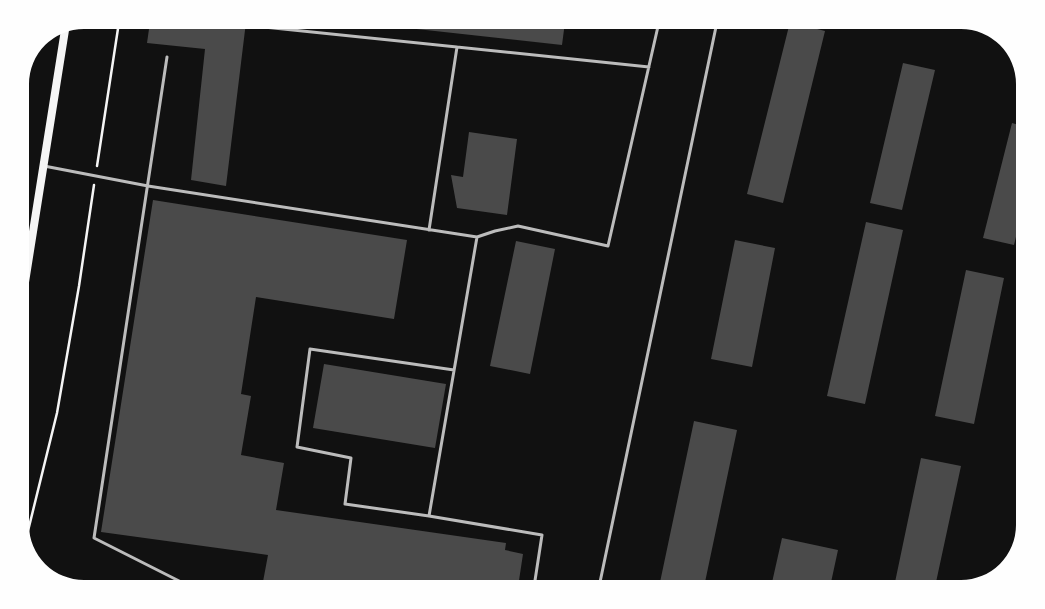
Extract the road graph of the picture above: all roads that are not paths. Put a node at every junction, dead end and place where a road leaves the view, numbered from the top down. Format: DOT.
graph roads {
  1 [pos="283,29"];
  2 [pos="657,29"];
  3 [pos="716,29"];
  4 [pos="65,33"];
  5 [pos="457,47"];
  6 [pos="167,57"];
  7 [pos="649,67"];
  8 [pos="44,166"];
  9 [pos="148,186"];
  10 [pos="429,230"];
  11 [pos="477,238"];
  12 [pos="29,258"];
  13 [pos="454,370"];
  14 [pos="429,516"];
  15 [pos="177,580"];
  16 [pos="535,580"];
  17 [pos="600,580"];
  1 -- 5 [label="lane"];
  2 -- 7 [label="lane"];
  3 -- 17 [label="lane"];
  4 -- 8 [label="main road"];
  5 -- 7 [label="lane"];
  5 -- 10 [label="lane"];
  6 -- 9 [label="lane"];
  7 -- 11 [label="lane"];
  8 -- 9 [label="lane"];
  8 -- 12 [label="main road"];
  9 -- 10 [label="lane"];
  9 -- 15 [label="lane"];
  10 -- 11 [label="lane"];
  11 -- 13 [label="lane"];
  13 -- 14 [label="lane"];
  13 -- 14 [label="lane"];
  14 -- 16 [label="lane"];
}
